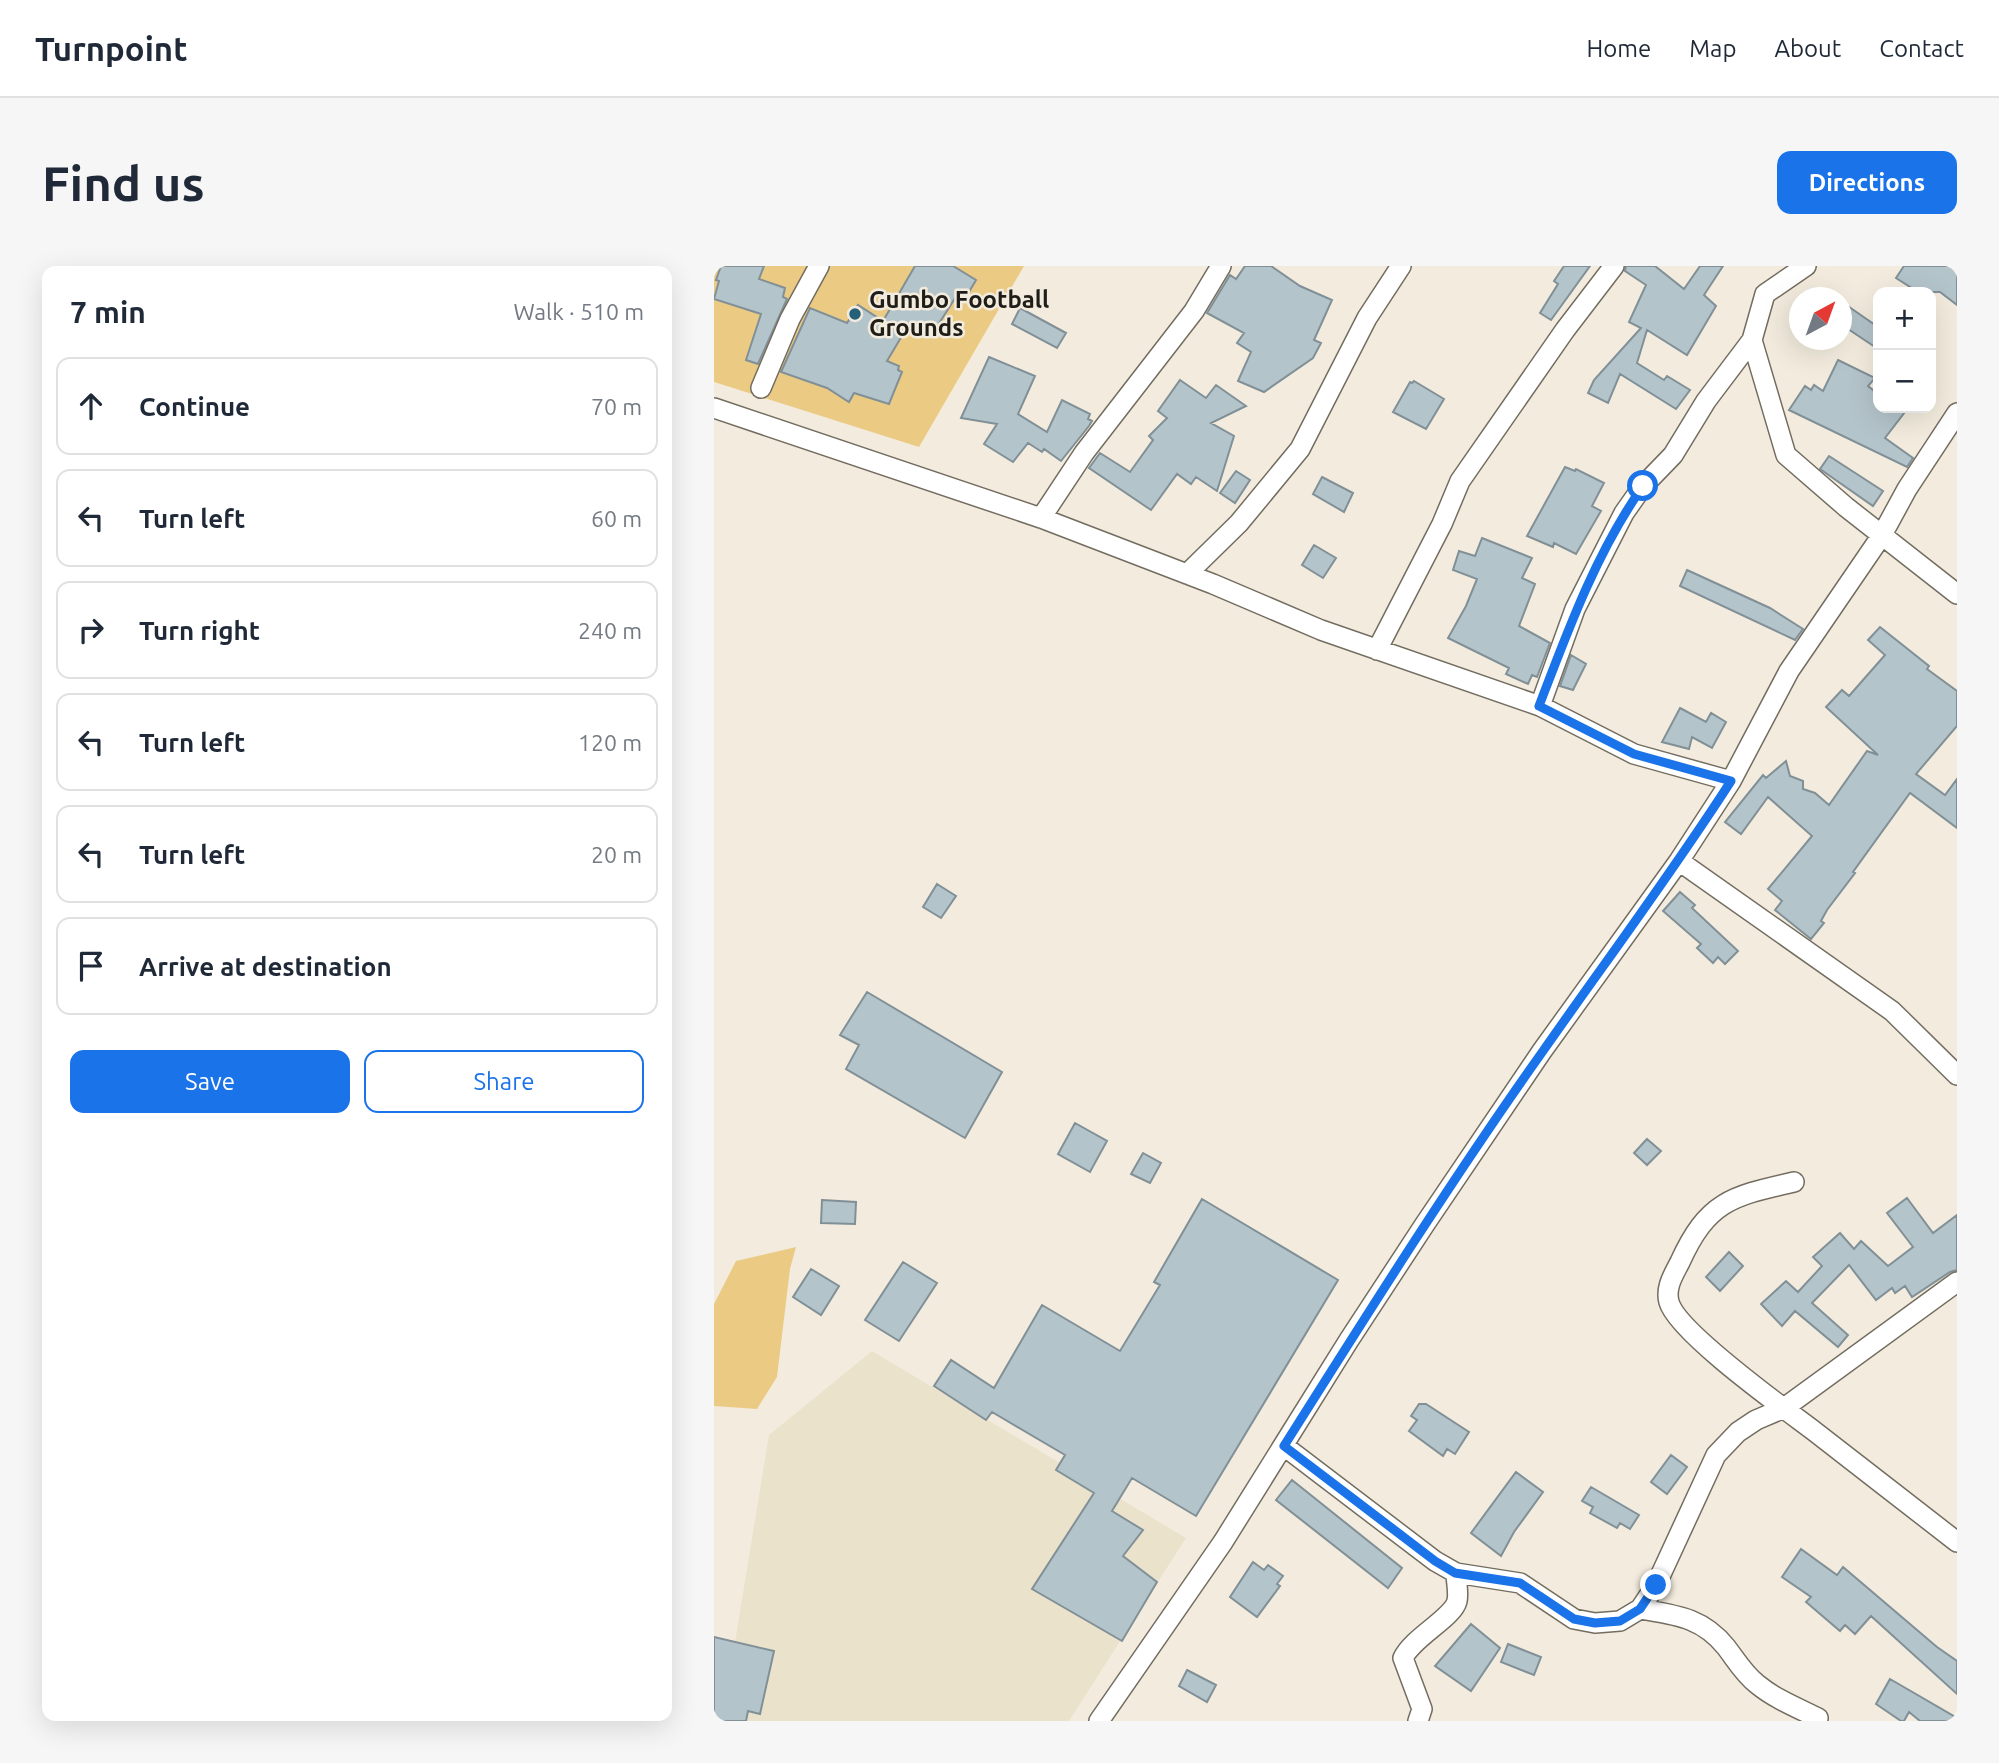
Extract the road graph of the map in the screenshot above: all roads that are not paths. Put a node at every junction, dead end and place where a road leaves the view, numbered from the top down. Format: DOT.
graph roads {
  1 [pos="819,266"];
  2 [pos="1222,266"];
  3 [pos="1401,266"];
  4 [pos="1614,266"];
  5 [pos="1806,266"];
  6 [pos="1752,340"];
  7 [pos="761,388"];
  8 [pos="714,408"];
  9 [pos="1957,413"];
  10 [pos="1041,518"];
  11 [pos="1882,535"];
  12 [pos="1187,574"];
  13 [pos="1957,594"];
  14 [pos="1377,650"];
  15 [pos="1539,706"];
  16 [pos="1731,781"];
  17 [pos="1679,861"];
  18 [pos="1957,1075"];
  19 [pos="1794,1182"];
  20 [pos="1957,1282"];
  21 [pos="1784,1408"];
  22 [pos="1284,1446"];
  23 [pos="1957,1542"];
  24 [pos="1455,1573"];
  25 [pos="1640,1609"];
  26 [pos="1818,1718"];
  27 [pos="1099,1721"];
  28 [pos="1418,1721"];
  1 -- 7 [label="street"];
  2 -- 10 [label="street"];
  3 -- 12 [label="street"];
  4 -- 14 [label="street"];
  5 -- 6 [label="street"];
  6 -- 11 [label="street"];
  6 -- 15 [label="street"];
  8 -- 10 [label="street"];
  9 -- 11 [label="street"];
  10 -- 12 [label="street"];
  11 -- 13 [label="street"];
  11 -- 16 [label="street"];
  12 -- 14 [label="street"];
  14 -- 15 [label="street"];
  15 -- 16 [label="street"];
  16 -- 17 [label="street"];
  17 -- 18 [label="street"];
  17 -- 22 [label="street"];
  19 -- 21 [label="street"];
  20 -- 21 [label="street"];
  21 -- 23 [label="street"];
  21 -- 25 [label="street"];
  22 -- 24 [label="street"];
  22 -- 27 [label="street"];
  24 -- 25 [label="street"];
  24 -- 28 [label="street"];
  25 -- 26 [label="street"];
}
